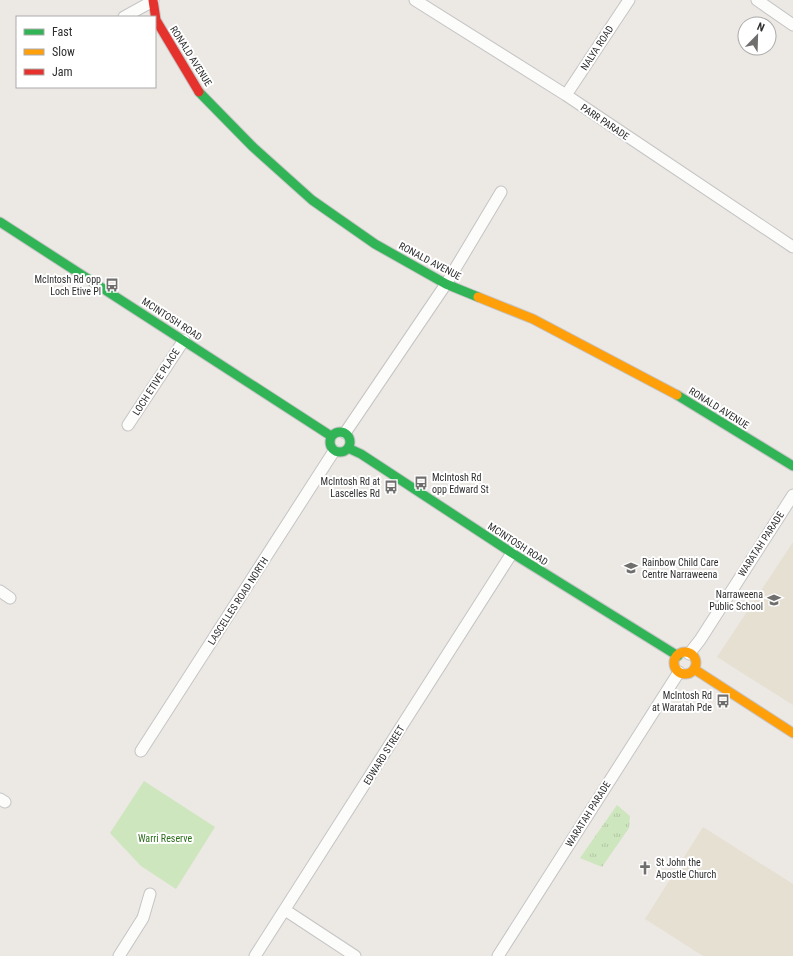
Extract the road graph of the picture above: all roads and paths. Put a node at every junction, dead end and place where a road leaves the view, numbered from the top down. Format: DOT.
graph roads {
  1 [pos="415,0"];
  2 [pos="629,0"];
  3 [pos="757,0"];
  4 [pos="153,1"];
  5 [pos="126,16"];
  6 [pos="155,16"];
  7 [pos="156,20"];
  8 [pos="793,25"];
  9 [pos="566,95"];
  10 [pos="501,192"];
  11 [pos="0,222"];
  12 [pos="793,247"];
  13 [pos="446,284"];
  14 [pos="184,340"];
  15 [pos="128,425"];
  16 [pos="345,433"];
  17 [pos="331,436"];
  18 [pos="348,448"];
  19 [pos="334,451"];
  20 [pos="793,466"];
  21 [pos="793,495"];
  22 [pos="512,553"];
  23 [pos="0,591"];
  24 [pos="10,598"];
  25 [pos="689,654"];
  26 [pos="678,656"];
  27 [pos="694,669"];
  28 [pos="679,672"];
  29 [pos="793,733"];
  30 [pos="141,750"];
  31 [pos="150,894"];
  32 [pos="285,910"];
  33 [pos="119,956"];
  34 [pos="255,956"];
  35 [pos="355,956"];
  36 [pos="498,956"];
  1 -- 9 [label="street, PARR PARADE"];
  2 -- 9 [label="street, NALYA ROAD"];
  3 -- 8 [label="street"];
  4 -- 5 [label="street"];
  4 -- 6 [label="street, RONALD AVENUE"];
  7 -- 13 [label="street, RONALD AVENUE"];
  9 -- 12 [label="street, PARR PARADE"];
  10 -- 13 [label="street"];
  11 -- 14 [label="street, MCINTOSH ROAD"];
  13 -- 16 [label="street"];
  13 -- 20 [label="street, RONALD AVENUE"];
  14 -- 15 [label="street, LOCH ETIVE PLACE"];
  14 -- 17 [label="street, MCINTOSH ROAD"];
  16 -- 17 [label="street"];
  16 -- 18 [label="street"];
  17 -- 19 [label="street"];
  18 -- 19 [label="street"];
  18 -- 22 [label="street, MCINTOSH ROAD"];
  19 -- 30 [label="street, LASCELLES ROAD NORTH"];
  21 -- 25 [label="street, WARATAH PARADE"];
  22 -- 26 [label="street, MCINTOSH ROAD"];
  22 -- 32 [label="street, EDWARD STREET"];
  23 -- 24 [label="street"];
  25 -- 26 [label="street"];
  25 -- 27 [label="street"];
  26 -- 28 [label="street"];
  27 -- 28 [label="street"];
  27 -- 29 [label="street"];
  28 -- 36 [label="street, WARATAH PARADE"];
  31 -- 33 [label="street"];
  32 -- 34 [label="street, EDWARD STREET"];
  32 -- 35 [label="street"];
}
